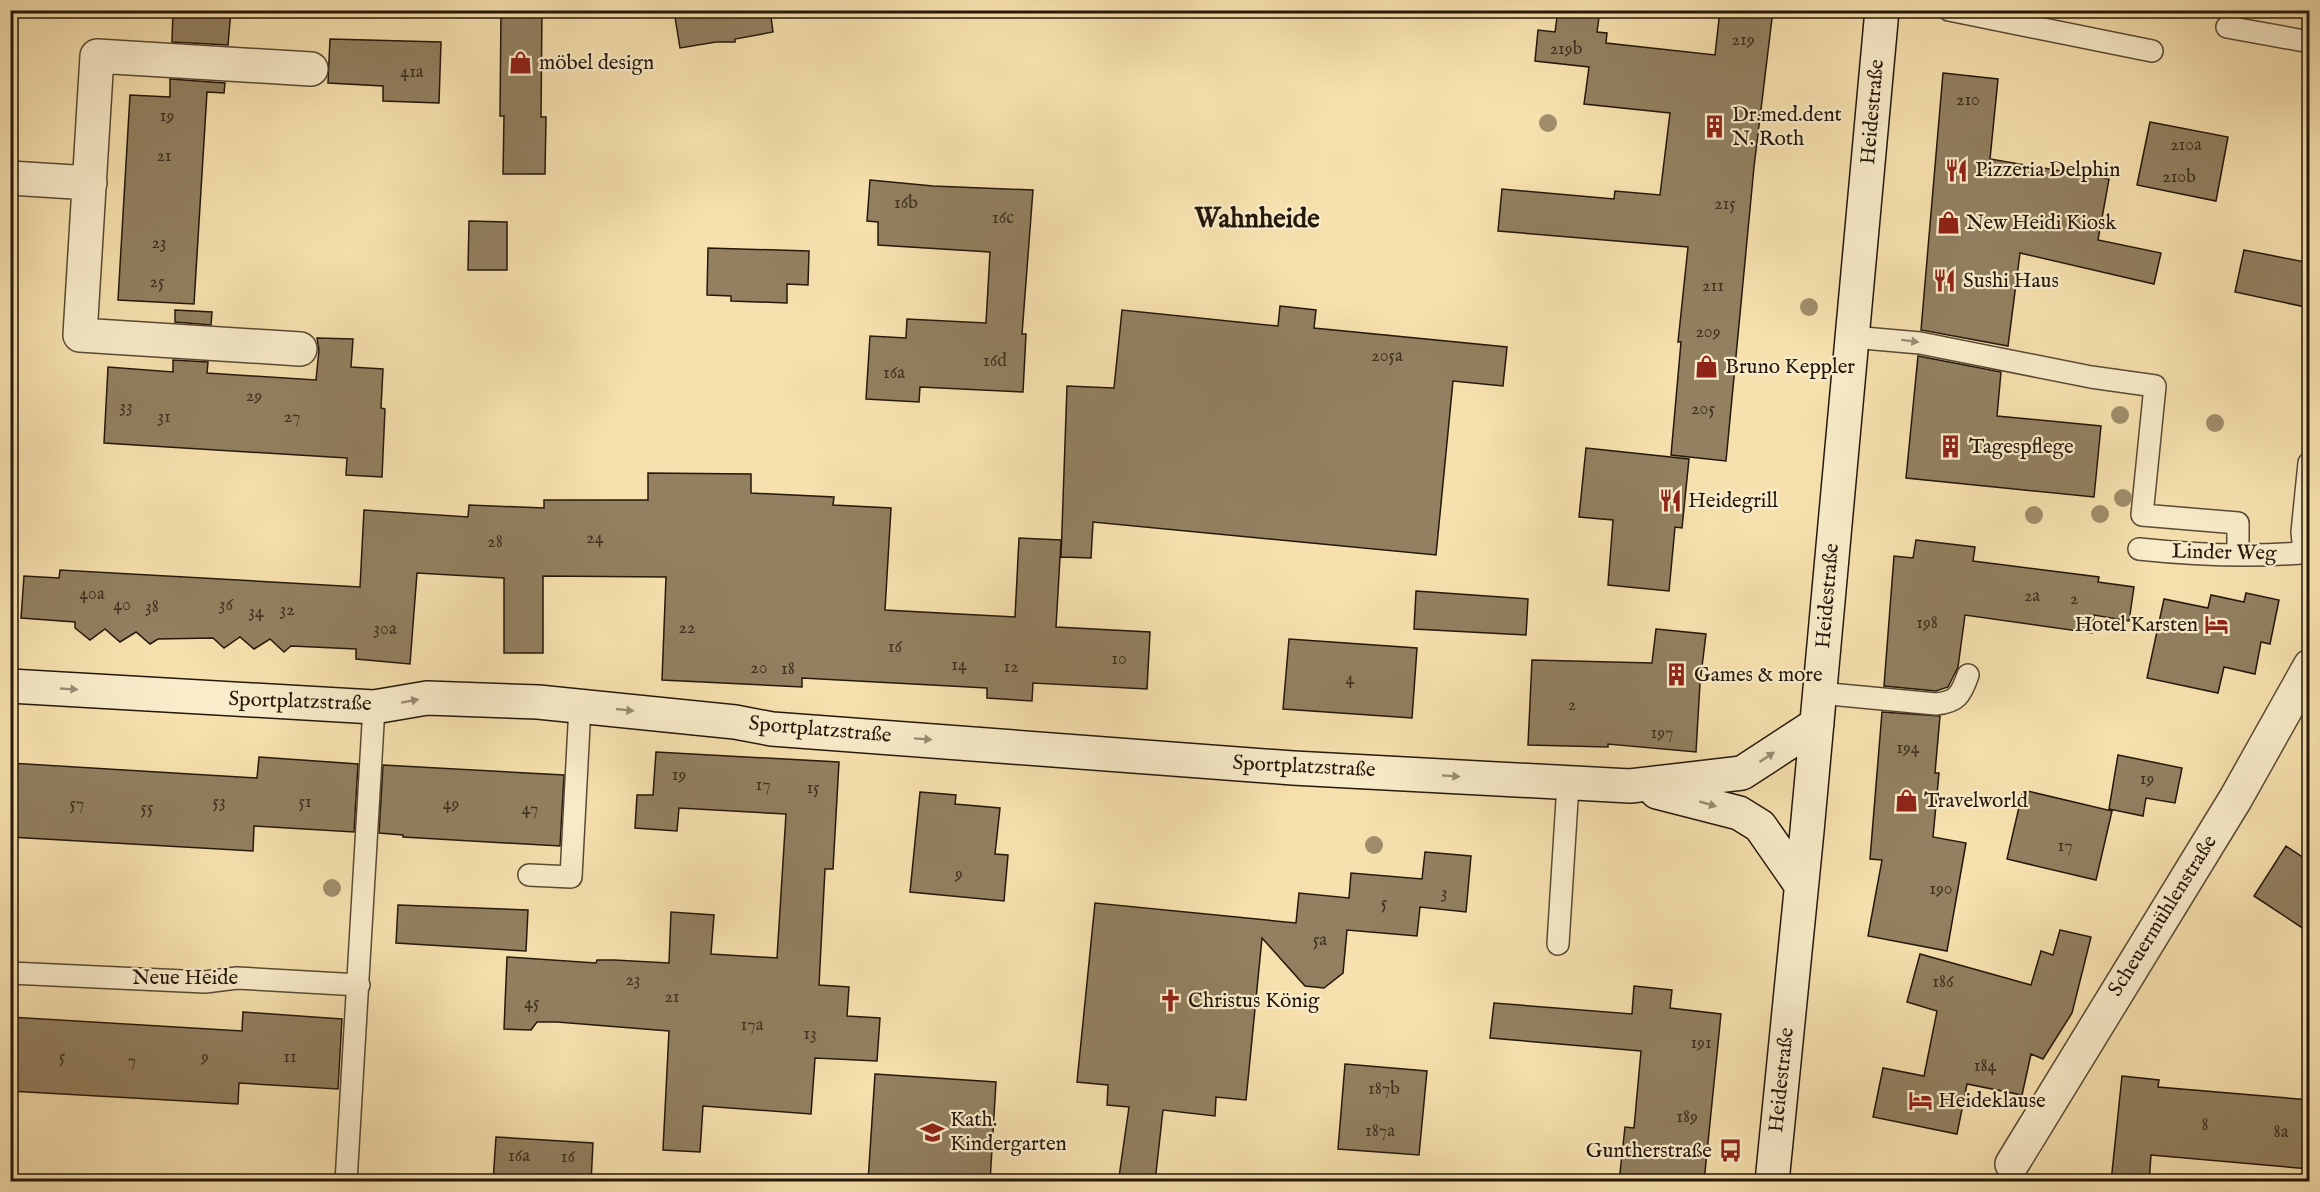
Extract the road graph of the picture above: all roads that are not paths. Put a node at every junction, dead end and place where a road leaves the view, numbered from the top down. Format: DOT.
graph roads {
  1 [pos="1882,10"];
  2 [pos="1949,10"];
  3 [pos="2227,27"];
  4 [pos="2310,42"];
  5 [pos="2152,51"];
  6 [pos="311,69"];
  7 [pos="10,178"];
  8 [pos="90,183"];
  9 [pos="1852,336"];
  10 [pos="300,349"];
  11 [pos="2310,463"];
  12 [pos="2139,549"];
  13 [pos="2307,552"];
  14 [pos="2238,555"];
  15 [pos="2310,666"];
  16 [pos="1968,675"];
  17 [pos="10,686"];
  18 [pos="580,706"];
  19 [pos="374,707"];
  20 [pos="1818,708"];
  21 [pos="1568,784"];
  22 [pos="1630,786"];
  23 [pos="529,875"];
  24 [pos="1801,885"];
  25 [pos="1558,944"];
  26 [pos="10,973"];
  27 [pos="359,985"];
  28 [pos="2012,1164"];
  29 [pos="346,1182"];
  30 [pos="1772,1182"];
  1 -- 9 [label="main road, Heidestraße"];
  2 -- 5 [label="lane"];
  3 -- 4 [label="lane"];
  6 -- 8 [label="main road"];
  7 -- 8 [label="main road"];
  8 -- 10 [label="main road"];
  9 -- 14 [label="lane, one-way"];
  9 -- 20 [label="main road, Heidestraße"];
  11 -- 13 [label="lane"];
  12 -- 14 [label="lane, Linder Weg"];
  13 -- 14 [label="lane, Linder Weg"];
  15 -- 28 [label="main road, Scheuermühlenstraße"];
  16 -- 20 [label="lane"];
  17 -- 19 [label="main road, Sportplatzstraße, one-way"];
  19 -- 18 [label="main road, Sportplatzstraße, one-way"];
  18 -- 21 [label="main road, Sportplatzstraße, one-way"];
  18 -- 23 [label="lane"];
  19 -- 27 [label="lane"];
  22 -- 20 [label="main road, one-way"];
  20 -- 24 [label="main road, Heidestraße"];
  21 -- 22 [label="main road, Sportplatzstraße"];
  21 -- 25 [label="lane"];
  22 -- 24 [label="main road, one-way"];
  24 -- 30 [label="main road, Heidestraße"];
  26 -- 27 [label="lane, Neue Heide"];
  27 -- 29 [label="lane"];
}
